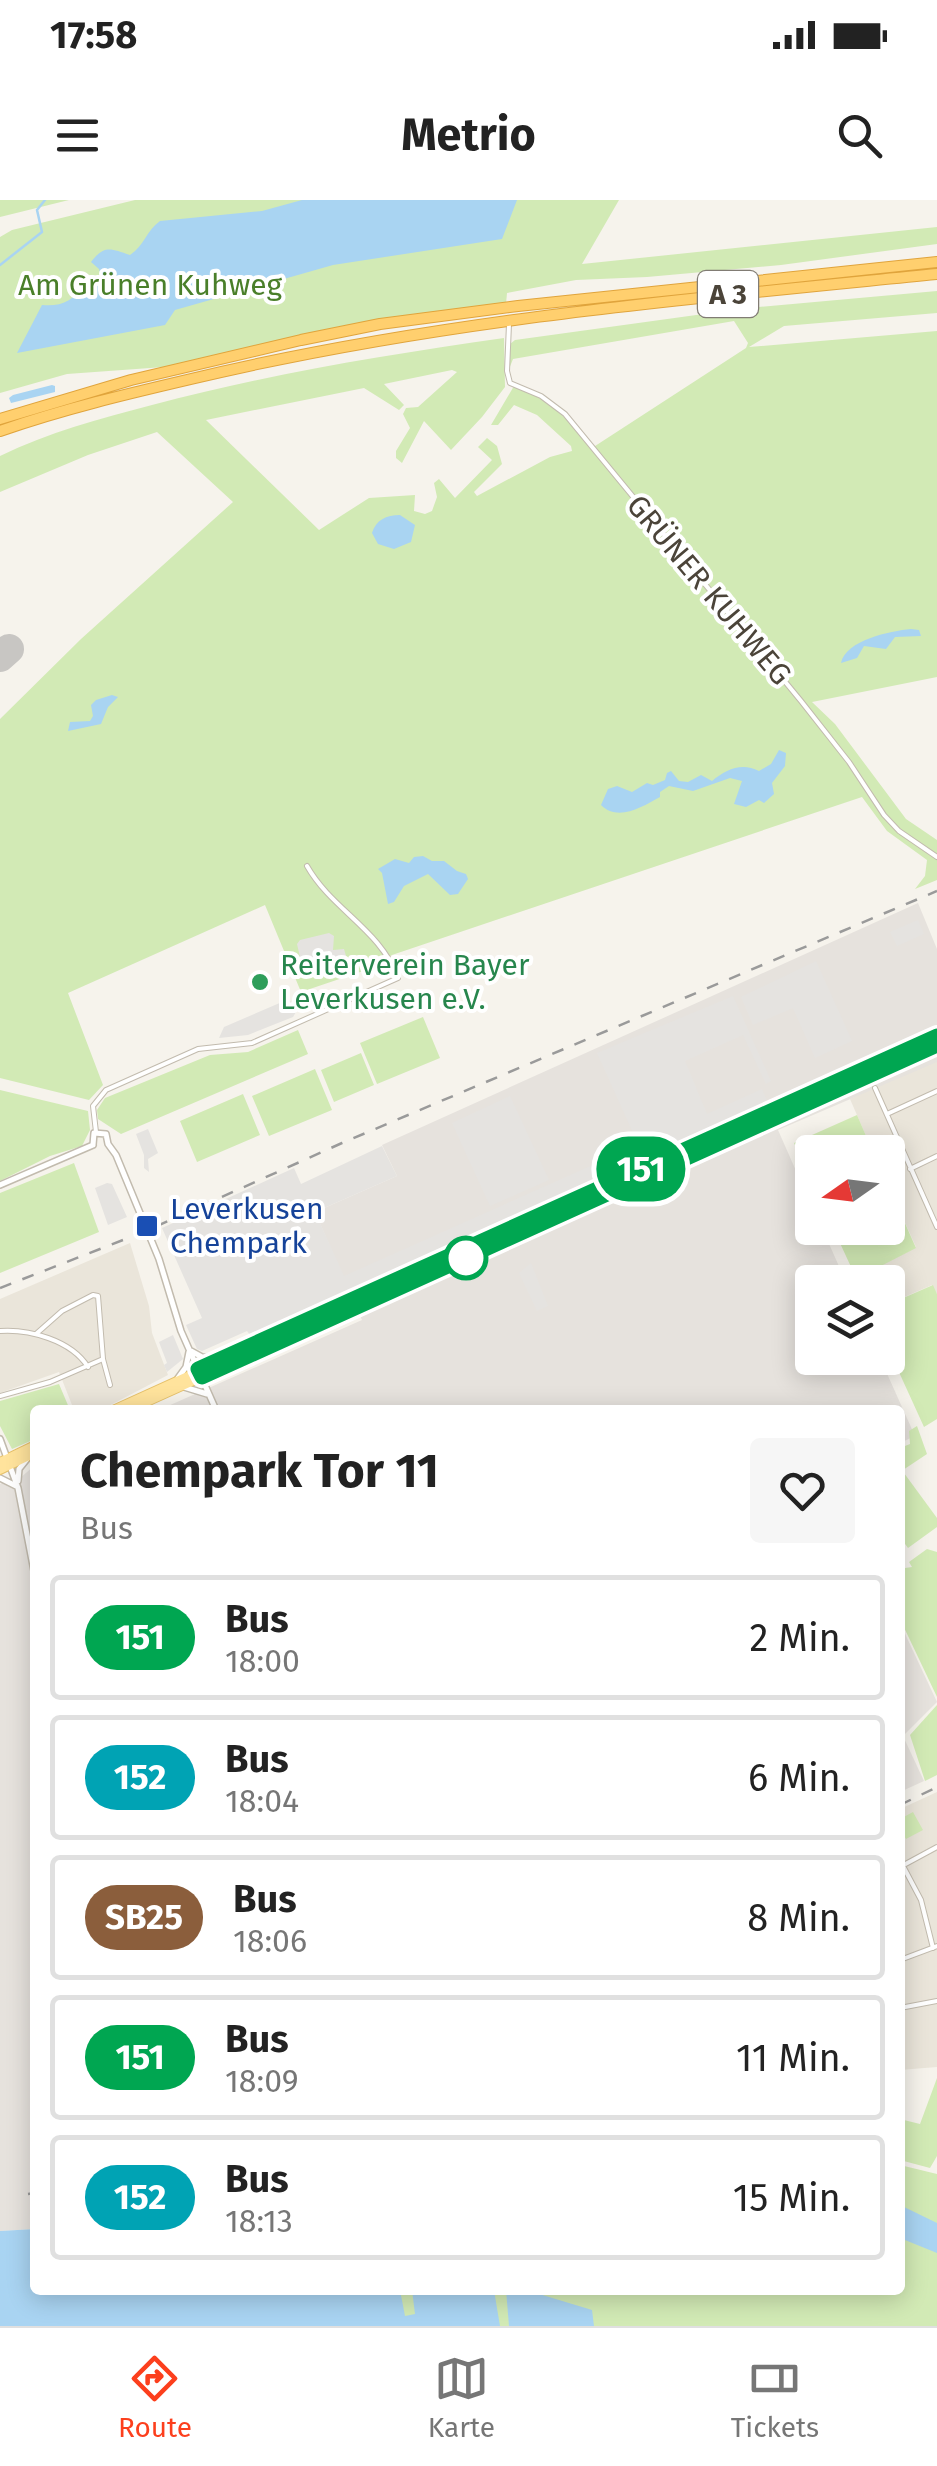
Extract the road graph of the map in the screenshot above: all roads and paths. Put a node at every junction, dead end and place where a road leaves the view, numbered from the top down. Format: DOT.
graph roads {
  1 [pos="937,262"];
  2 [pos="937,274"];
  3 [pos="508,315"];
  4 [pos="0,419"];
  5 [pos="0,431"];
  6 [pos="937,857"];
  7 [pos="307,866"];
  8 [pos="937,1036"];
  9 [pos="937,1045"];
  10 [pos="875,1088"];
  11 [pos="937,1091"];
  12 [pos="887,1114"];
  13 [pos="96,1132"];
  14 [pos="108,1144"];
  15 [pos="93,1146"];
  16 [pos="937,1156"];
  17 [pos="910,1168"];
  18 [pos="644,1172"];
  19 [pos="0,1186"];
  20 [pos="937,1227"];
  21 [pos="436,1267"];
  22 [pos="0,1331"];
  23 [pos="36,1334"];
  24 [pos="189,1349"];
  25 [pos="103,1359"];
  26 [pos="218,1360"];
  27 [pos="88,1367"];
  28 [pos="200,1373"];
  29 [pos="179,1383"];
  30 [pos="110,1385"];
  31 [pos="210,1395"];
  32 [pos="0,1396"];
  33 [pos="124,1405"];
  34 [pos="138,1405"];
  35 [pos="214,1405"];
  36 [pos="0,1439"];
  37 [pos="30,1453"];
  38 [pos="30,1456"];
  39 [pos="6,1462"];
  40 [pos="0,1470"];
  41 [pos="0,1478"];
  42 [pos="18,1488"];
  43 [pos="30,1550"];
  44 [pos="937,1847"];
  45 [pos="905,1864"];
  46 [pos="905,1871"];
  47 [pos="935,1947"];
  48 [pos="905,1958"];
  49 [pos="937,2001"];
  50 [pos="905,2007"];
  1 -- 3 [label="highway, A 3"];
  2 -- 3 [label="highway, A 3"];
  3 -- 4 [label="highway, A 3"];
  3 -- 5 [label="highway, A 3"];
  3 -- 6 [label="street, GRÜNER KUHWEG"];
  7 -- 13 [label="street"];
  8 -- 18 [label="main road"];
  9 -- 18 [label="main road"];
  10 -- 12 [label="street"];
  11 -- 12 [label="street"];
  12 -- 17 [label="street"];
  13 -- 14 [label="street"];
  13 -- 15 [label="street"];
  14 -- 15 [label="street"];
  14 -- 24 [label="street"];
  15 -- 19 [label="street"];
  16 -- 17 [label="street"];
  17 -- 20 [label="street"];
  18 -- 21 [label="main road"];
  21 -- 26 [label="main road"];
  21 -- 28 [label="main road"];
  22 -- 23 [label="street"];
  23 -- 25 [label="street"];
  23 -- 27 [label="street"];
  24 -- 26 [label="street"];
  24 -- 28 [label="street"];
  24 -- 29 [label="street"];
  25 -- 27 [label="street"];
  25 -- 30 [label="street"];
  26 -- 28 [label="main road"];
  27 -- 32 [label="street"];
  28 -- 29 [label="main road"];
  28 -- 31 [label="street"];
  29 -- 31 [label="street"];
  29 -- 33 [label="main road"];
  29 -- 34 [label="main road"];
  31 -- 35 [label="street"];
  36 -- 39 [label="street"];
  37 -- 39 [label="main road"];
  38 -- 42 [label="street"];
  39 -- 40 [label="main road"];
  39 -- 42 [label="street"];
  41 -- 42 [label="street"];
  42 -- 43 [label="street"];
  44 -- 45 [label="street"];
  46 -- 47 [label="street"];
  47 -- 48 [label="street"];
  49 -- 50 [label="street"];
}
